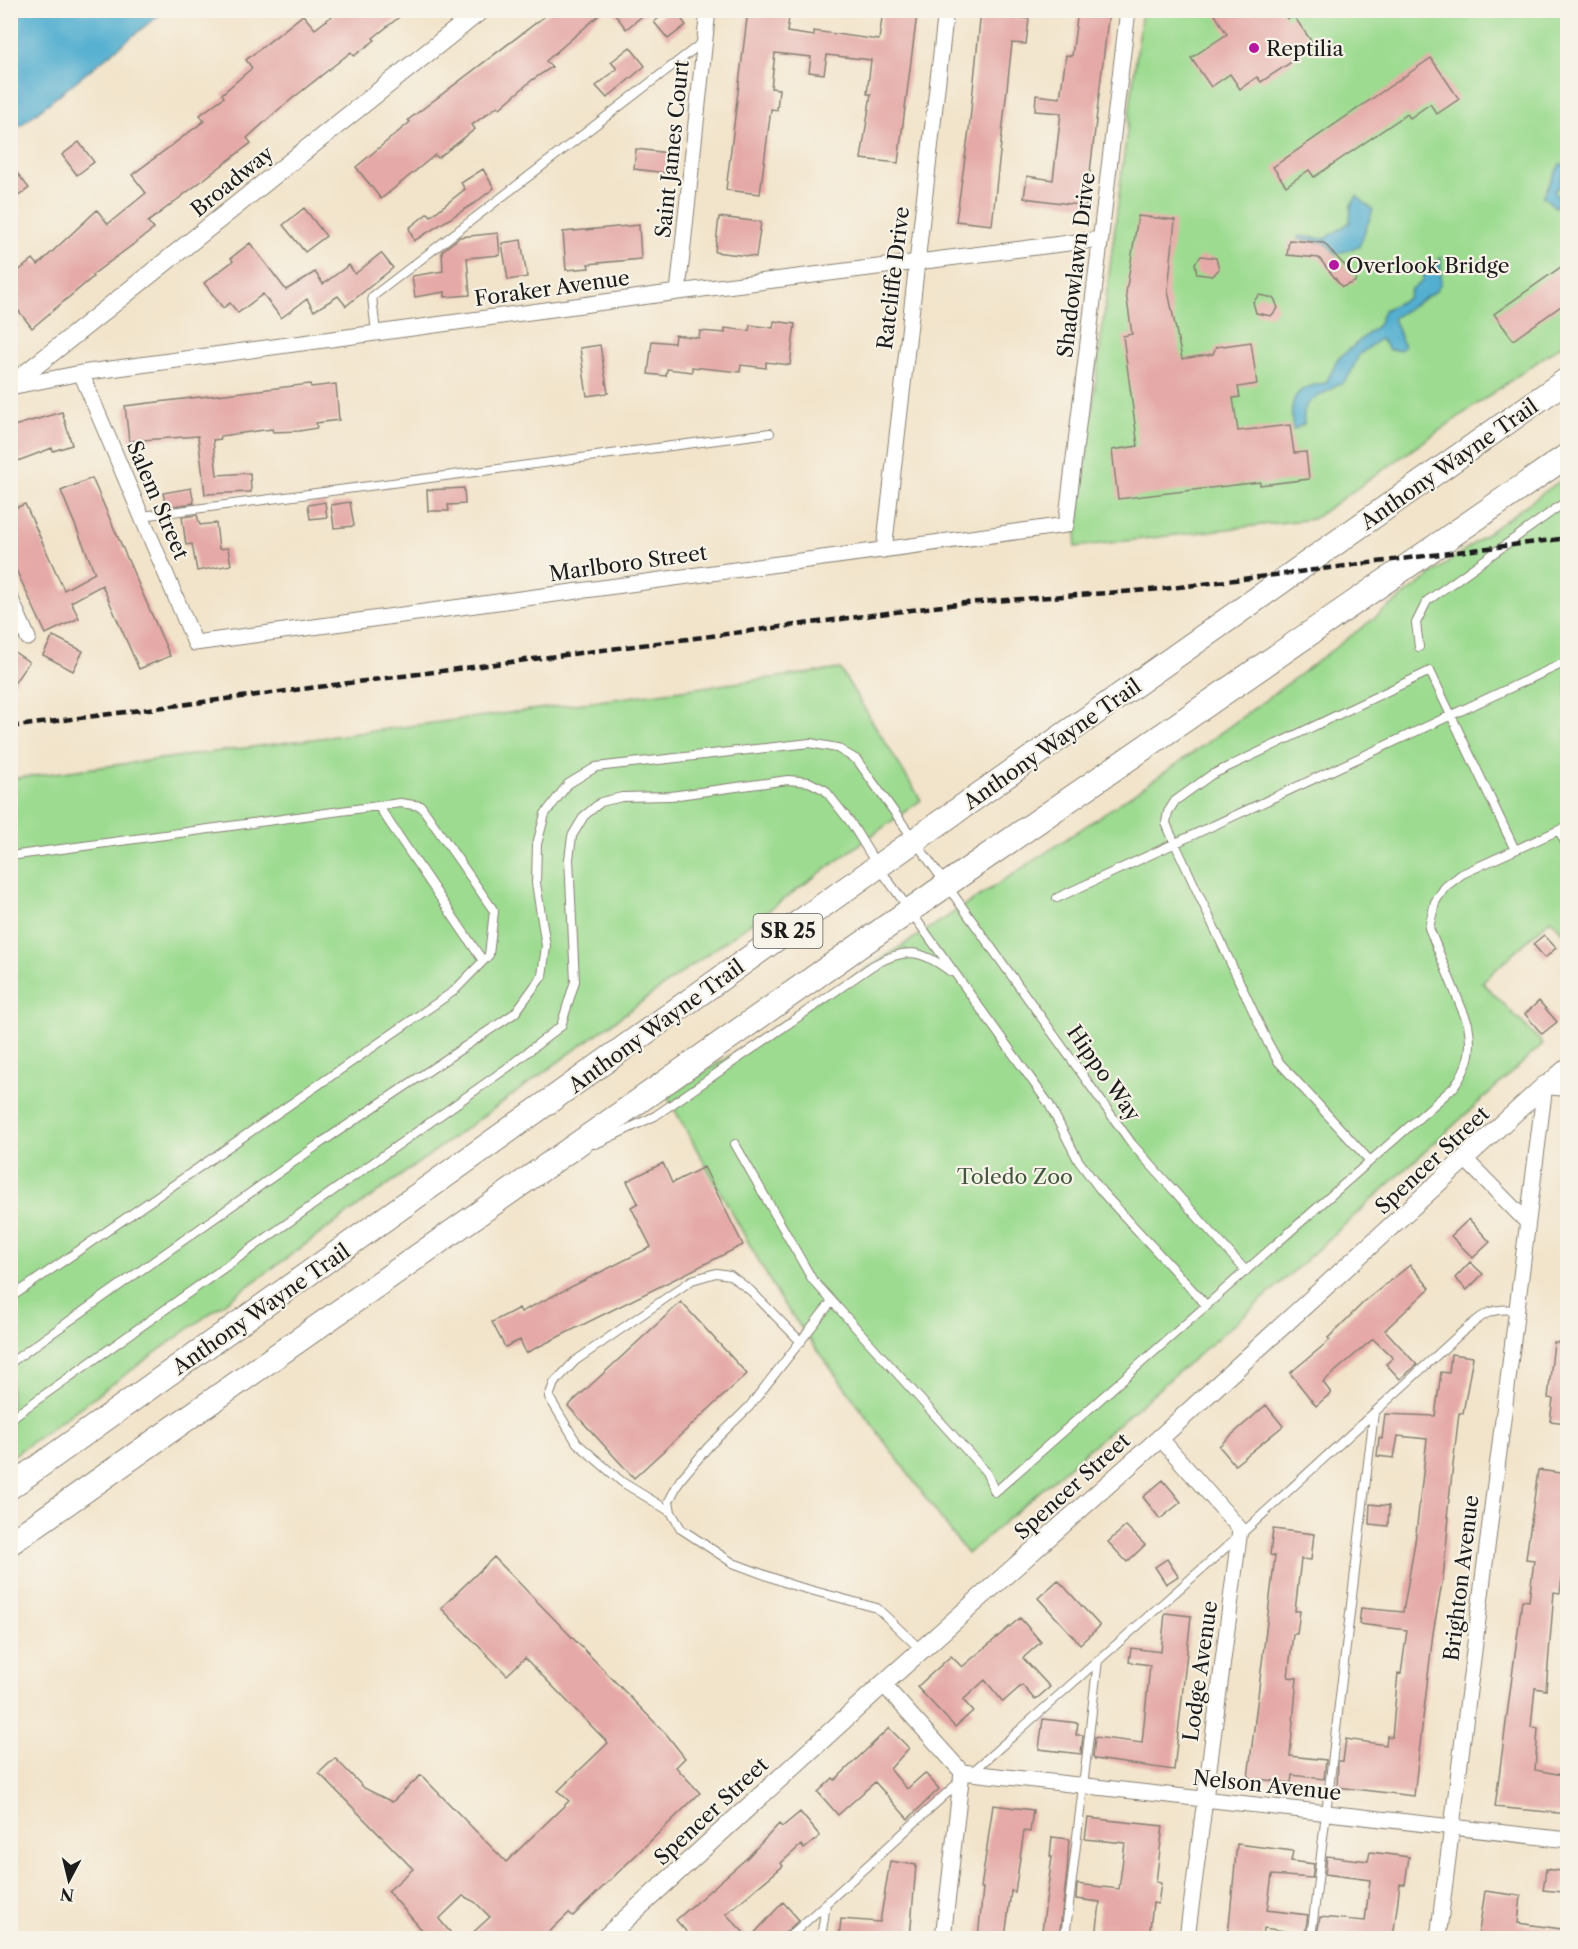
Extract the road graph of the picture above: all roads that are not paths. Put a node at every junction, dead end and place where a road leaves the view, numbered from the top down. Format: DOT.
graph roads {
  1 [pos="481,10"];
  2 [pos="708,10"];
  3 [pos="946,10"];
  4 [pos="1128,10"];
  5 [pos="704,41"];
  6 [pos="1101,239"];
  7 [pos="915,264"];
  8 [pos="678,292"];
  9 [pos="376,333"];
  10 [pos="81,373"];
  11 [pos="1568,379"];
  12 [pos="10,387"];
  13 [pos="770,433"];
  14 [pos="1568,455"];
  15 [pos="1568,500"];
  16 [pos="142,516"];
  17 [pos="1066,525"];
  18 [pos="884,550"];
  19 [pos="10,597"];
  20 [pos="28,638"];
  21 [pos="195,643"];
  22 [pos="1419,647"];
  23 [pos="1568,661"];
  24 [pos="1451,715"];
  25 [pos="379,807"];
  26 [pos="1564,828"];
  27 [pos="916,840"];
  28 [pos="1174,842"];
  29 [pos="1568,849"];
  30 [pos="1515,850"];
  31 [pos="10,856"];
  32 [pos="878,867"];
  33 [pos="948,884"];
  34 [pos="1057,898"];
  35 [pos="910,910"];
  36 [pos="483,961"];
  37 [pos="955,975"];
  38 [pos="1568,1065"];
  39 [pos="1545,1085"];
  40 [pos="1568,1087"];
  41 [pos="735,1144"];
  42 [pos="1466,1160"];
  43 [pos="1370,1161"];
  44 [pos="538,1172"];
  45 [pos="1527,1222"];
  46 [pos="1246,1271"];
  47 [pos="10,1298"];
  48 [pos="832,1301"];
  49 [pos="1207,1306"];
  50 [pos="1515,1310"];
  51 [pos="801,1342"];
  52 [pos="10,1363"];
  53 [pos="1374,1413"];
  54 [pos="10,1419"];
  55 [pos="1160,1438"];
  56 [pos="10,1487"];
  57 [pos="671,1512"];
  58 [pos="1239,1536"];
  59 [pos="10,1543"];
  60 [pos="921,1650"];
  61 [pos="1098,1660"];
  62 [pos="883,1684"];
  63 [pos="965,1775"];
  64 [pos="1083,1785"];
  65 [pos="1203,1799"];
  66 [pos="1326,1813"];
  67 [pos="1452,1827"];
  68 [pos="1568,1840"];
  69 [pos="826,1904"];
  70 [pos="1568,1921"];
  71 [pos="610,1937"];
  72 [pos="788,1938"];
  73 [pos="821,1938"];
  74 [pos="943,1938"];
  75 [pos="1065,1938"];
  76 [pos="1187,1938"];
  77 [pos="1311,1938"];
  78 [pos="1438,1938"];
  79 [pos="1565,1938"];
  1 -- 12 [label="street, Broadway"];
  2 -- 5 [label="street, Saint James Court"];
  3 -- 7 [label="street, Ratcliffe Drive"];
  4 -- 6 [label="street, Shadowlawn Drive"];
  5 -- 8 [label="street, Saint James Court"];
  5 -- 9 [label="lane"];
  6 -- 7 [label="street, Foraker Avenue"];
  6 -- 17 [label="street, Shadowlawn Drive"];
  7 -- 8 [label="street, Foraker Avenue"];
  7 -- 18 [label="street, Ratcliffe Drive"];
  8 -- 9 [label="street, Foraker Avenue"];
  9 -- 10 [label="street, Foraker Avenue"];
  10 -- 12 [label="street, Foraker Avenue"];
  10 -- 16 [label="street, Salem Street"];
  11 -- 27 [label="highway, Anthony Wayne Trail / SR 25"];
  13 -- 16 [label="lane"];
  14 -- 33 [label="highway, SR 25"];
  15 -- 22 [label="lane"];
  16 -- 21 [label="street, Salem Street"];
  17 -- 18 [label="street, Marlboro Street"];
  18 -- 21 [label="street, Marlboro Street"];
  19 -- 20 [label="street"];
  23 -- 24 [label="lane"];
  24 -- 28 [label="lane"];
  24 -- 28 [label="lane"];
  24 -- 30 [label="lane"];
  25 -- 31 [label="lane"];
  25 -- 36 [label="lane"];
  25 -- 36 [label="lane"];
  26 -- 29 [label="lane"];
  26 -- 30 [label="lane"];
  27 -- 32 [label="highway, Anthony Wayne Trail / SR 25"];
  27 -- 33 [label="lane, Hippo Way"];
  27 -- 52 [label="lane, Hippo Way"];
  28 -- 34 [label="lane"];
  28 -- 43 [label="lane"];
  30 -- 43 [label="lane"];
  32 -- 35 [label="lane"];
  32 -- 54 [label="lane"];
  32 -- 56 [label="highway, Anthony Wayne Trail / SR 25"];
  33 -- 35 [label="highway, SR 25"];
  33 -- 46 [label="lane, Hippo Way"];
  35 -- 37 [label="lane"];
  35 -- 44 [label="highway, SR 25"];
  36 -- 47 [label="lane"];
  37 -- 44 [label="lane"];
  37 -- 49 [label="lane"];
  38 -- 39 [label="street, Spencer Street"];
  39 -- 40 [label="street"];
  39 -- 42 [label="street, Spencer Street"];
  39 -- 45 [label="street, Brighton Avenue"];
  41 -- 48 [label="lane"];
  42 -- 45 [label="street"];
  42 -- 55 [label="street, Spencer Street"];
  43 -- 46 [label="lane"];
  44 -- 59 [label="highway, SR 25"];
  45 -- 50 [label="street, Brighton Avenue"];
  46 -- 49 [label="lane"];
  48 -- 49 [label="lane"];
  48 -- 51 [label="lane"];
  50 -- 53 [label="lane"];
  50 -- 67 [label="street, Brighton Avenue"];
  51 -- 57 [label="lane"];
  51 -- 57 [label="lane"];
  53 -- 58 [label="lane"];
  53 -- 66 [label="lane"];
  55 -- 58 [label="street"];
  55 -- 60 [label="street, Spencer Street"];
  57 -- 60 [label="lane"];
  58 -- 61 [label="lane"];
  58 -- 65 [label="street, Lodge Avenue"];
  60 -- 62 [label="street, Spencer Street"];
  61 -- 63 [label="lane"];
  61 -- 64 [label="lane"];
  62 -- 63 [label="street"];
  62 -- 71 [label="street, Spencer Street"];
  63 -- 64 [label="street, Nelson Avenue"];
  63 -- 69 [label="lane"];
  63 -- 74 [label="street"];
  64 -- 65 [label="street, Nelson Avenue"];
  64 -- 75 [label="lane"];
  65 -- 66 [label="street, Nelson Avenue"];
  65 -- 76 [label="street, Lodge Avenue"];
  66 -- 67 [label="street, Nelson Avenue"];
  66 -- 77 [label="lane"];
  67 -- 68 [label="street, Nelson Avenue"];
  67 -- 78 [label="street, Brighton Avenue"];
  69 -- 72 [label="lane"];
  69 -- 73 [label="lane"];
  70 -- 79 [label="lane"];
}
